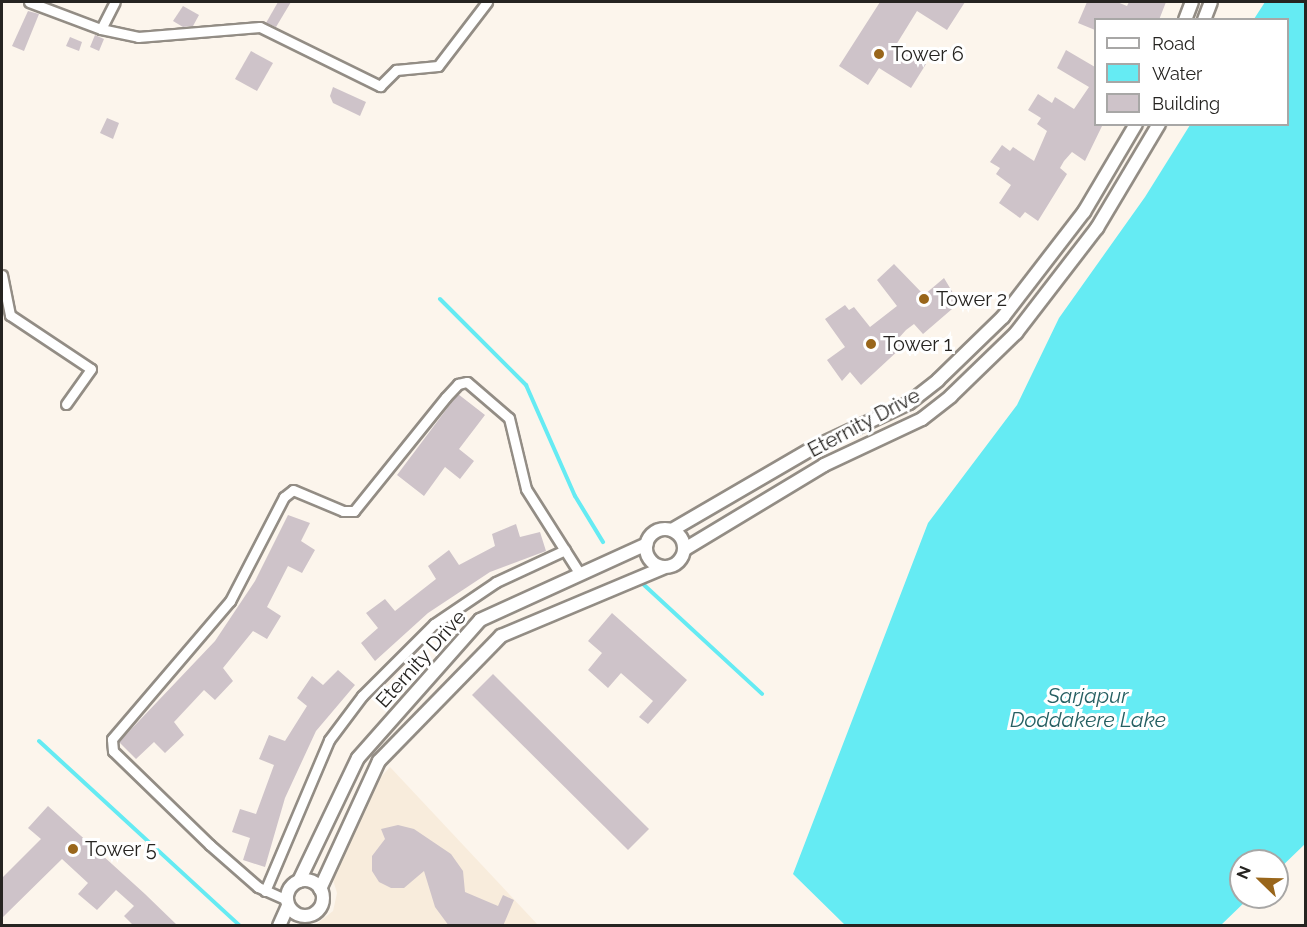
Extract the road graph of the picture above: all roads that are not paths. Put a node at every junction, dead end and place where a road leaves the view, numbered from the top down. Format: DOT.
graph roads {
  1 [pos="29,2"];
  2 [pos="115,2"];
  3 [pos="487,2"];
  4 [pos="1192,2"];
  5 [pos="1210,2"];
  6 [pos="1186,18"];
  7 [pos="1205,18"];
  8 [pos="101,29"];
  9 [pos="1135,126"];
  10 [pos="1158,126"];
  11 [pos="2,275"];
  12 [pos="66,404"];
  13 [pos="672,530"];
  14 [pos="646,544"];
  15 [pos="685,549"];
  16 [pos="565,550"];
  17 [pos="663,568"];
  18 [pos="580,574"];
  19 [pos="443,662"];
  20 [pos="457,681"];
  21 [pos="299,881"];
  22 [pos="320,889"];
  23 [pos="265,891"];
  24 [pos="287,903"];
  25 [pos="305,921"];
  26 [pos="279,926"];
  1 -- 8 [label="street"];
  2 -- 8 [label="street"];
  3 -- 8 [label="street"];
  4 -- 6 [label="street"];
  5 -- 7 [label="street"];
  9 -- 13 [label="street, Eternity Drive"];
  10 -- 15 [label="street, Eternity Drive"];
  11 -- 12 [label="street"];
  13 -- 14 [label="street, Eternity Drive"];
  13 -- 15 [label="street"];
  14 -- 17 [label="street"];
  14 -- 18 [label="street, Eternity Drive"];
  15 -- 17 [label="street, Eternity Drive"];
  16 -- 18 [label="street"];
  16 -- 23 [label="street"];
  16 -- 23 [label="street"];
  17 -- 20 [label="street, Eternity Drive"];
  18 -- 19 [label="street, Eternity Drive"];
  19 -- 20 [label="street"];
  19 -- 21 [label="street, Eternity Drive"];
  20 -- 22 [label="street, Eternity Drive"];
  21 -- 22 [label="street"];
  21 -- 24 [label="street, Eternity Drive"];
  22 -- 25 [label="street, Eternity Drive"];
  23 -- 24 [label="street"];
  24 -- 25 [label="street, Eternity Drive"];
  24 -- 26 [label="street, Eternity Drive"];
}
